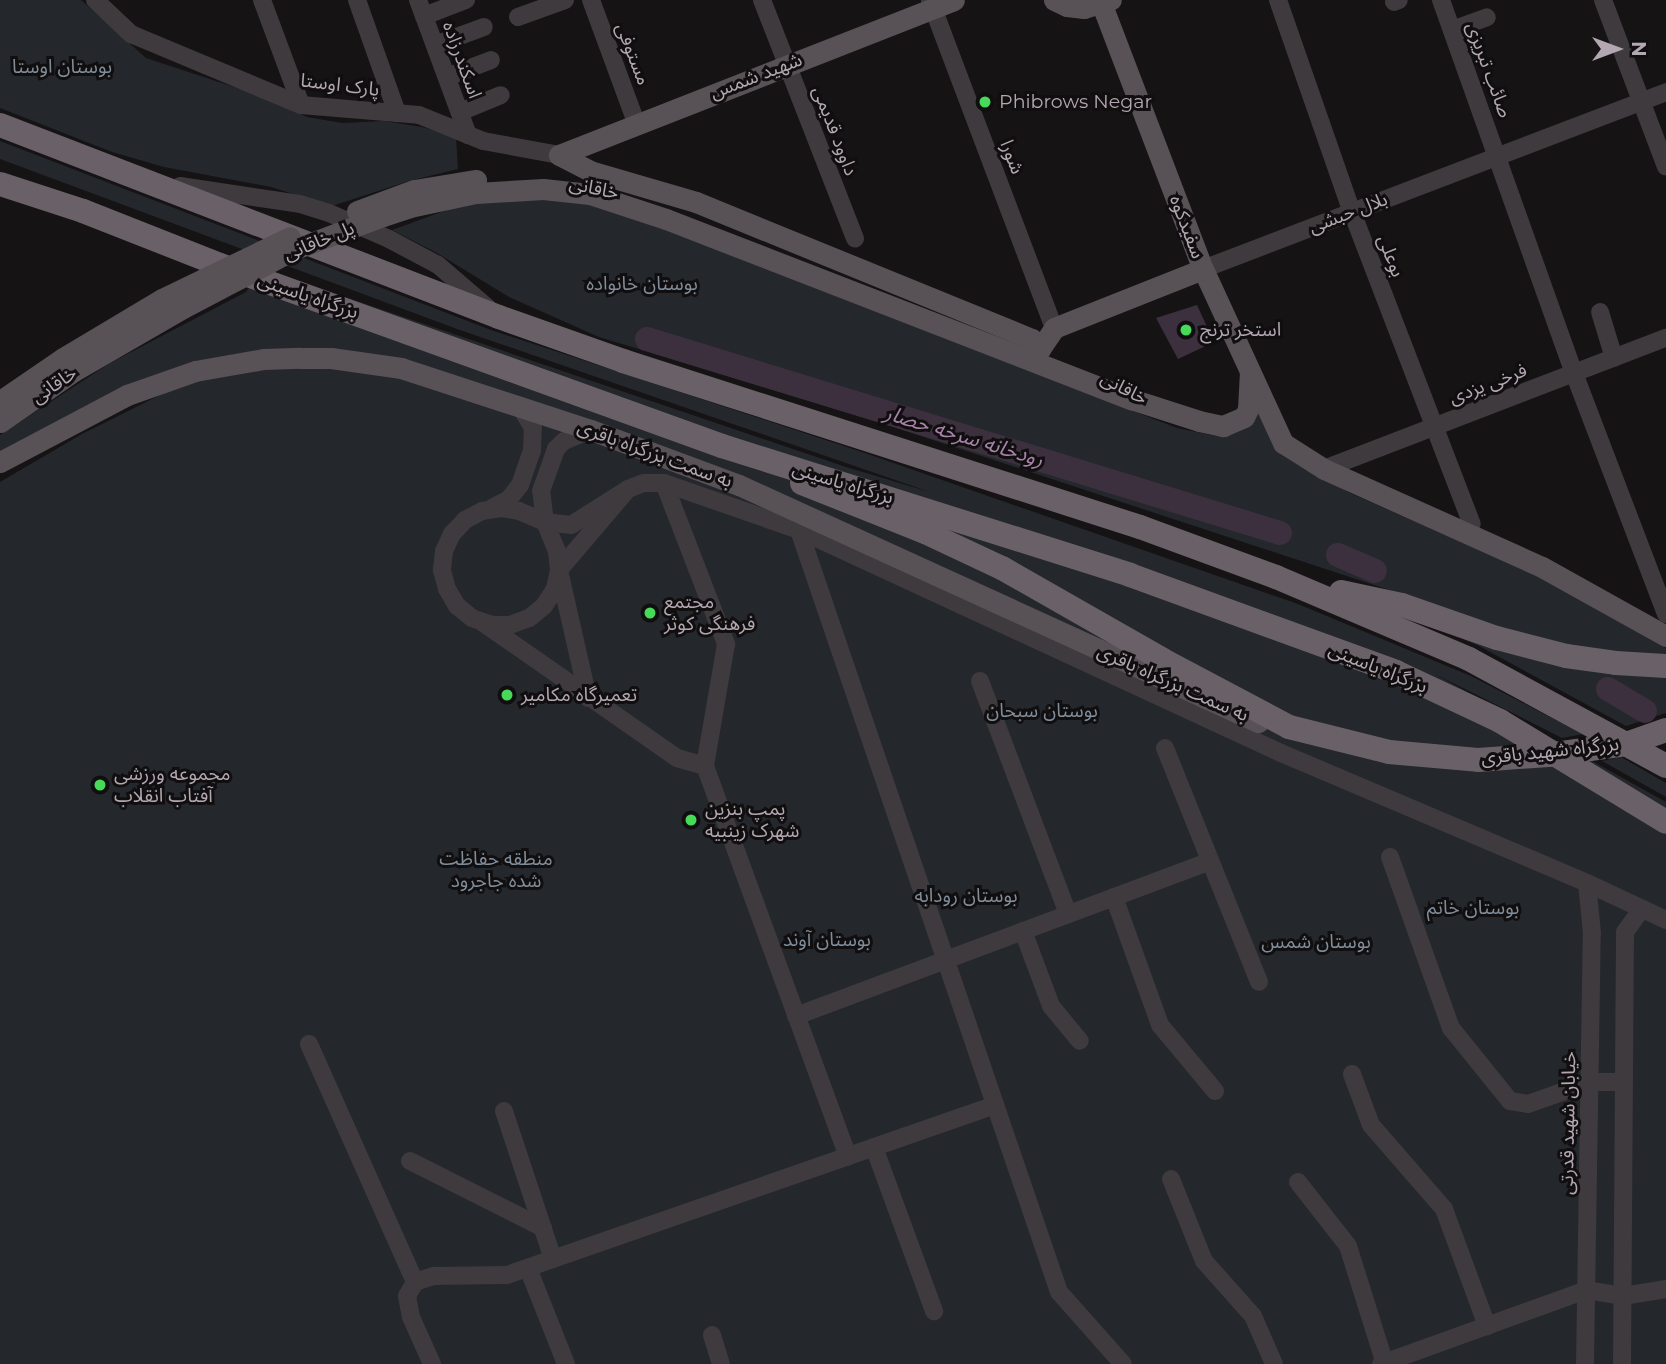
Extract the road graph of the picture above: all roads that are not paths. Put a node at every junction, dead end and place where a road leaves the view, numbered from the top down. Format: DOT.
graph roads {
  1 [pos="95,0"];
  2 [pos="262,0"];
  3 [pos="357,0"];
  4 [pos="466,0"];
  5 [pos="565,0"];
  6 [pos="591,0"];
  7 [pos="762,0"];
  8 [pos="954,0"];
  9 [pos="1054,0"];
  10 [pos="1278,0"];
  11 [pos="1441,0"];
  12 [pos="1603,0"];
  13 [pos="1106,3"];
  14 [pos="932,4"];
  15 [pos="421,8"];
  16 [pos="518,17"];
  17 [pos="1487,17"];
  18 [pos="484,27"];
  19 [pos="1452,30"];
  20 [pos="435,45"];
  21 [pos="491,60"];
  22 [pos="787,65"];
  23 [pos="447,77"];
  24 [pos="1666,92"];
  25 [pos="501,95"];
  26 [pos="1641,101"];
  27 [pos="301,105"];
  28 [pos="460,112"];
  29 [pos="397,113"];
  30 [pos="636,122"];
  31 [pos="0,125"];
  32 [pos="468,135"];
  33 [pos="559,155"];
  34 [pos="1498,155"];
  35 [pos="1666,167"];
  36 [pos="147,182"];
  37 [pos="0,184"];
  38 [pos="357,211"];
  39 [pos="1352,212"];
  40 [pos="383,216"];
  41 [pos="855,238"];
  42 [pos="1203,269"];
  43 [pos="162,299"];
  44 [pos="183,308"];
  45 [pos="1600,312"];
  46 [pos="499,317"];
  47 [pos="1054,328"];
  48 [pos="1666,338"];
  49 [pos="1040,349"];
  50 [pos="1614,358"];
  51 [pos="1250,373"];
  52 [pos="1574,373"];
  53 [pos="0,401"];
  54 [pos="1156,405"];
  55 [pos="520,406"];
  56 [pos="0,422"];
  57 [pos="1433,427"];
  58 [pos="591,430"];
  59 [pos="722,446"];
  60 [pos="0,462"];
  61 [pos="1324,469"];
  62 [pos="664,483"];
  63 [pos="628,489"];
  64 [pos="489,510"];
  65 [pos="545,522"];
  66 [pos="1472,524"];
  67 [pos="799,530"];
  68 [pos="559,570"];
  69 [pos="1276,577"];
  70 [pos="1666,614"];
  71 [pos="479,620"];
  72 [pos="1666,636"];
  73 [pos="1666,666"];
  74 [pos="980,681"];
  75 [pos="588,698"];
  76 [pos="1289,727"];
  77 [pos="1666,730"];
  78 [pos="1165,748"];
  79 [pos="705,766"];
  80 [pos="1666,766"];
  81 [pos="1666,822"];
  82 [pos="1390,857"];
  83 [pos="1210,861"];
  84 [pos="1587,883"];
  85 [pos="1114,897"];
  86 [pos="1642,909"];
  87 [pos="1068,914"];
  88 [pos="1666,920"];
  89 [pos="1024,931"];
  90 [pos="945,960"];
  91 [pos="1259,982"];
  92 [pos="796,1016"];
  93 [pos="1080,1041"];
  94 [pos="309,1044"];
  95 [pos="1352,1074"];
  96 [pos="1590,1082"];
  97 [pos="1624,1082"];
  98 [pos="1214,1091"];
  99 [pos="995,1105"];
  100 [pos="504,1111"];
  101 [pos="874,1147"];
  102 [pos="848,1157"];
  103 [pos="410,1161"];
  104 [pos="1171,1179"];
  105 [pos="1298,1182"];
  106 [pos="543,1228"];
  107 [pos="554,1259"];
  108 [pos="528,1268"];
  109 [pos="415,1282"];
  110 [pos="1666,1289"];
  111 [pos="1586,1290"];
  112 [pos="1623,1296"];
  113 [pos="934,1311"];
  114 [pos="1487,1326"];
  115 [pos="712,1335"];
  116 [pos="432,1364"];
  117 [pos="566,1364"];
  118 [pos="721,1364"];
  119 [pos="1123,1364"];
  120 [pos="1274,1364"];
  121 [pos="1384,1364"];
  122 [pos="1585,1364"];
  123 [pos="1622,1364"];
  1 -- 27 [label="street, پارک اوستا"];
  2 -- 27 [label="street"];
  3 -- 29 [label="street"];
  4 -- 15 [label="street"];
  5 -- 16 [label="street"];
  6 -- 30 [label="street, مستوفی"];
  7 -- 22 [label="street, داوود قدیمی"];
  8 -- 14 [label="main road, شهید شمس"];
  9 -- 13 [label="main road"];
  10 -- 39 [label="street, بوعلی"];
  11 -- 19 [label="street, صائب تبریزی"];
  12 -- 26 [label="street"];
  13 -- 42 [label="main road, سفیدکوه"];
  14 -- 22 [label="main road, شهید شمس"];
  14 -- 47 [label="street, شورا"];
  15 -- 20 [label="street, اسکندرزاده"];
  17 -- 19 [label="street"];
  18 -- 20 [label="street"];
  19 -- 34 [label="street, صائب تبریزی"];
  20 -- 23 [label="street, اسکندرزاده"];
  21 -- 23 [label="street"];
  22 -- 30 [label="main road, شهید شمس"];
  22 -- 41 [label="street, داوود قدیمی"];
  23 -- 28 [label="street, اسکندرزاده"];
  24 -- 26 [label="street, بلال حبشی"];
  25 -- 28 [label="street"];
  26 -- 34 [label="street, بلال حبشی"];
  26 -- 35 [label="street"];
  27 -- 29 [label="street, پارک اوستا"];
  28 -- 32 [label="street, اسکندرزاده"];
  29 -- 32 [label="street, پارک اوستا"];
  30 -- 33 [label="main road, شهید شمس"];
  31 -- 36 [label="highway"];
  32 -- 33 [label="street, پارک اوستا"];
  33 -- 49 [label="main road"];
  34 -- 39 [label="street, بلال حبشی"];
  34 -- 52 [label="street, صائب تبریزی"];
  36 -- 46 [label="highway"];
  36 -- 46 [label="street"];
  37 -- 59 [label="highway, بزرگراه یاسینی"];
  38 -- 43 [label="main road, پل خاقانی, bridge"];
  38 -- 49 [label="main road, خاقانی"];
  39 -- 42 [label="street, بلال حبشی"];
  39 -- 57 [label="street, بوعلی"];
  40 -- 44 [label="main road, پل خاقانی, bridge"];
  40 -- 54 [label="main road, خاقانی"];
  42 -- 47 [label="main road, بلال حبشی"];
  42 -- 51 [label="main road, سفیدکوه"];
  43 -- 53 [label="main road, خاقانی"];
  44 -- 56 [label="main road, خاقانی"];
  45 -- 50 [label="street"];
  46 -- 69 [label="highway"];
  47 -- 49 [label="main road"];
  48 -- 50 [label="street, فرخی یزدی"];
  49 -- 54 [label="main road, خاقانی"];
  50 -- 52 [label="street, فرخی یزدی"];
  51 -- 54 [label="main road"];
  51 -- 61 [label="main road, سفیدکوه"];
  52 -- 57 [label="street, فرخی یزدی"];
  52 -- 70 [label="street, صائب تبریزی"];
  55 -- 58 [label="main road, به سمت بزرگراه باقری"];
  55 -- 60 [label="main road, به سمت بزرگراه باقری"];
  55 -- 64 [label="street"];
  57 -- 61 [label="street, فرخی یزدی"];
  57 -- 66 [label="street, بوعلی"];
  58 -- 65 [label="street"];
  58 -- 76 [label="main road, به سمت بزرگراه باقری"];
  59 -- 76 [label="highway, بزرگراه شهید باقری"];
  59 -- 81 [label="highway, بزرگراه یاسینی"];
  61 -- 72 [label="main road"];
  62 -- 63 [label="street"];
  62 -- 67 [label="street"];
  62 -- 79 [label="street"];
  63 -- 65 [label="street"];
  63 -- 68 [label="street"];
  64 -- 65 [label="street"];
  64 -- 71 [label="street"];
  65 -- 68 [label="street"];
  67 -- 84 [label="street"];
  67 -- 90 [label="street"];
  68 -- 71 [label="street"];
  68 -- 75 [label="street"];
  69 -- 73 [label="highway"];
  69 -- 80 [label="highway"];
  71 -- 75 [label="street"];
  74 -- 87 [label="street"];
  75 -- 79 [label="street"];
  76 -- 77 [label="highway, بزرگراه شهید باقری, bridge"];
  78 -- 83 [label="street"];
  79 -- 92 [label="street"];
  82 -- 96 [label="street"];
  83 -- 85 [label="street"];
  83 -- 91 [label="street"];
  84 -- 86 [label="street"];
  84 -- 96 [label="street, خیابان شهید قدرتی"];
  85 -- 87 [label="street"];
  85 -- 98 [label="street"];
  86 -- 88 [label="street"];
  86 -- 97 [label="street"];
  87 -- 89 [label="street"];
  89 -- 90 [label="street"];
  89 -- 93 [label="street"];
  90 -- 92 [label="street"];
  90 -- 99 [label="street"];
  92 -- 102 [label="street"];
  94 -- 109 [label="street"];
  95 -- 114 [label="street"];
  96 -- 97 [label="street"];
  96 -- 111 [label="street, خیابان شهید قدرتی"];
  97 -- 112 [label="street"];
  99 -- 101 [label="street"];
  99 -- 119 [label="street"];
  100 -- 106 [label="street"];
  101 -- 102 [label="street"];
  101 -- 113 [label="street"];
  102 -- 107 [label="street"];
  103 -- 106 [label="street"];
  104 -- 120 [label="street"];
  105 -- 121 [label="street"];
  106 -- 107 [label="street"];
  107 -- 108 [label="street"];
  108 -- 109 [label="street"];
  108 -- 117 [label="street"];
  109 -- 116 [label="street"];
  110 -- 112 [label="street"];
  111 -- 112 [label="street"];
  111 -- 114 [label="street"];
  111 -- 122 [label="street, خیابان شهید قدرتی"];
  112 -- 123 [label="street"];
  114 -- 121 [label="street"];
  115 -- 118 [label="street"];
}
